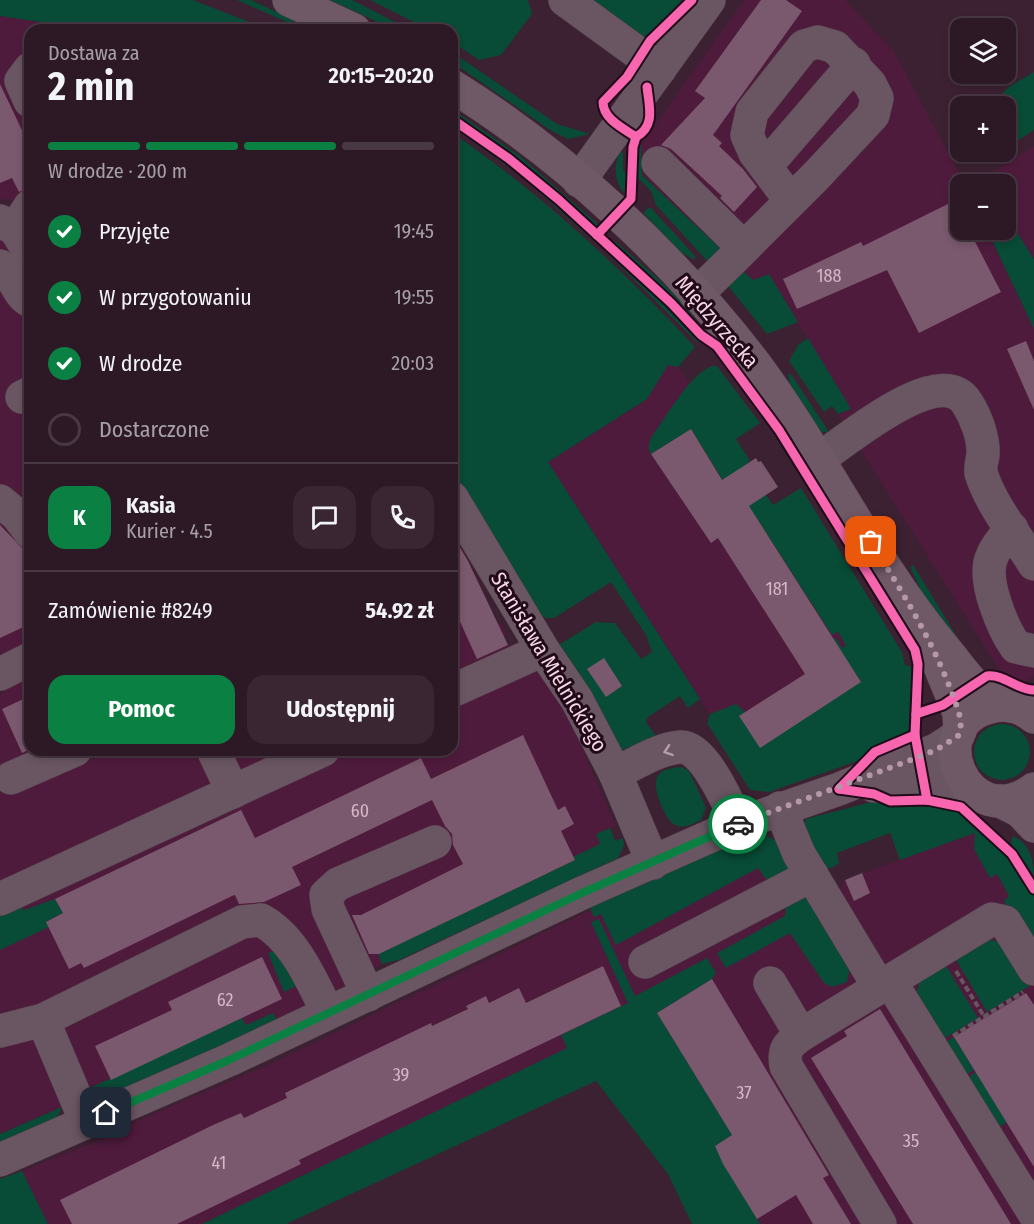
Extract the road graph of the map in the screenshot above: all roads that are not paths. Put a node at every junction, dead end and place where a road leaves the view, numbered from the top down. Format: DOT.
graph roads {
  1 [pos="289,0"];
  2 [pos="565,0"];
  3 [pos="709,0"];
  4 [pos="341,24"];
  5 [pos="854,64"];
  6 [pos="660,69"];
  7 [pos="458,90"];
  8 [pos="658,163"];
  9 [pos="766,166"];
  10 [pos="579,181"];
  11 [pos="791,201"];
  12 [pos="744,248"];
  13 [pos="0,266"];
  14 [pos="696,295"];
  15 [pos="17,299"];
  16 [pos="819,459"];
  17 [pos="0,501"];
  18 [pos="458,508"];
  19 [pos="24,524"];
  20 [pos="1012,529"];
  21 [pos="1034,564"];
  22 [pos="918,617"];
  23 [pos="543,650"];
  24 [pos="1034,651"];
  25 [pos="458,688"];
  26 [pos="1025,711"];
  27 [pos="959,734"];
  28 [pos="57,756"];
  29 [pos="216,756"];
  30 [pos="310,756"];
  31 [pos="615,773"];
  32 [pos="4,774"];
  33 [pos="967,785"];
  34 [pos="839,789"];
  35 [pos="1034,789"];
  36 [pos="233,792"];
  37 [pos="1000,801"];
  38 [pos="780,808"];
  39 [pos="738,824"];
  40 [pos="1034,826"];
  41 [pos="435,842"];
  42 [pos="653,862"];
  43 [pos="812,875"];
  44 [pos="0,899"];
  45 [pos="645,962"];
  46 [pos="1029,980"];
  47 [pos="770,983"];
  48 [pos="885,984"];
  49 [pos="368,995"];
  50 [pos="328,1013"];
  51 [pos="43,1020"];
  52 [pos="0,1031"];
  53 [pos="801,1035"];
  54 [pos="86,1122"];
  55 [pos="0,1160"];
  56 [pos="1034,1213"];
  57 [pos="880,1224"];
  1 -- 4 [label="main road"];
  2 -- 6 [label="street"];
  3 -- 6 [label="street"];
  5 -- 9 [label="street"];
  5 -- 9 [label="street"];
  5 -- 11 [label="street"];
  6 -- 10 [label="street"];
  7 -- 10 [label="main road, Międzyrzecka"];
  8 -- 12 [label="street"];
  9 -- 11 [label="street"];
  10 -- 14 [label="main road, Międzyrzecka"];
  11 -- 12 [label="street"];
  12 -- 14 [label="street"];
  13 -- 15 [label="street"];
  14 -- 16 [label="main road, Międzyrzecka"];
  16 -- 20 [label="street"];
  16 -- 22 [label="main road, Międzyrzecka"];
  17 -- 19 [label="street"];
  18 -- 23 [label="street, Stanisława Mielnickiego"];
  20 -- 21 [label="street"];
  20 -- 24 [label="street"];
  22 -- 26 [label="main road, Międzyrzecka"];
  22 -- 27 [label="main road, Międzyrzecka"];
  23 -- 25 [label="street"];
  23 -- 31 [label="street, Stanisława Mielnickiego"];
  26 -- 27 [label="main road"];
  27 -- 33 [label="main road, Międzyrzecka"];
  27 -- 34 [label="street"];
  28 -- 32 [label="street"];
  29 -- 36 [label="street"];
  30 -- 36 [label="street"];
  39 -- 31 [label="street, one-way"];
  31 -- 42 [label="street, Stanisława Mielnickiego"];
  33 -- 34 [label="street"];
  33 -- 37 [label="main road"];
  34 -- 38 [label="street"];
  35 -- 37 [label="main road"];
  36 -- 44 [label="street"];
  37 -- 40 [label="main road"];
  38 -- 39 [label="street"];
  38 -- 43 [label="street"];
  39 -- 42 [label="street"];
  41 -- 49 [label="street"];
  42 -- 49 [label="street"];
  43 -- 45 [label="street"];
  43 -- 48 [label="street"];
  46 -- 48 [label="street"];
  47 -- 53 [label="street"];
  48 -- 53 [label="street"];
  48 -- 56 [label="street"];
  49 -- 50 [label="street"];
  50 -- 51 [label="street"];
  50 -- 54 [label="street"];
  51 -- 52 [label="street"];
  51 -- 54 [label="street"];
  53 -- 57 [label="street"];
  54 -- 55 [label="street"];
}
